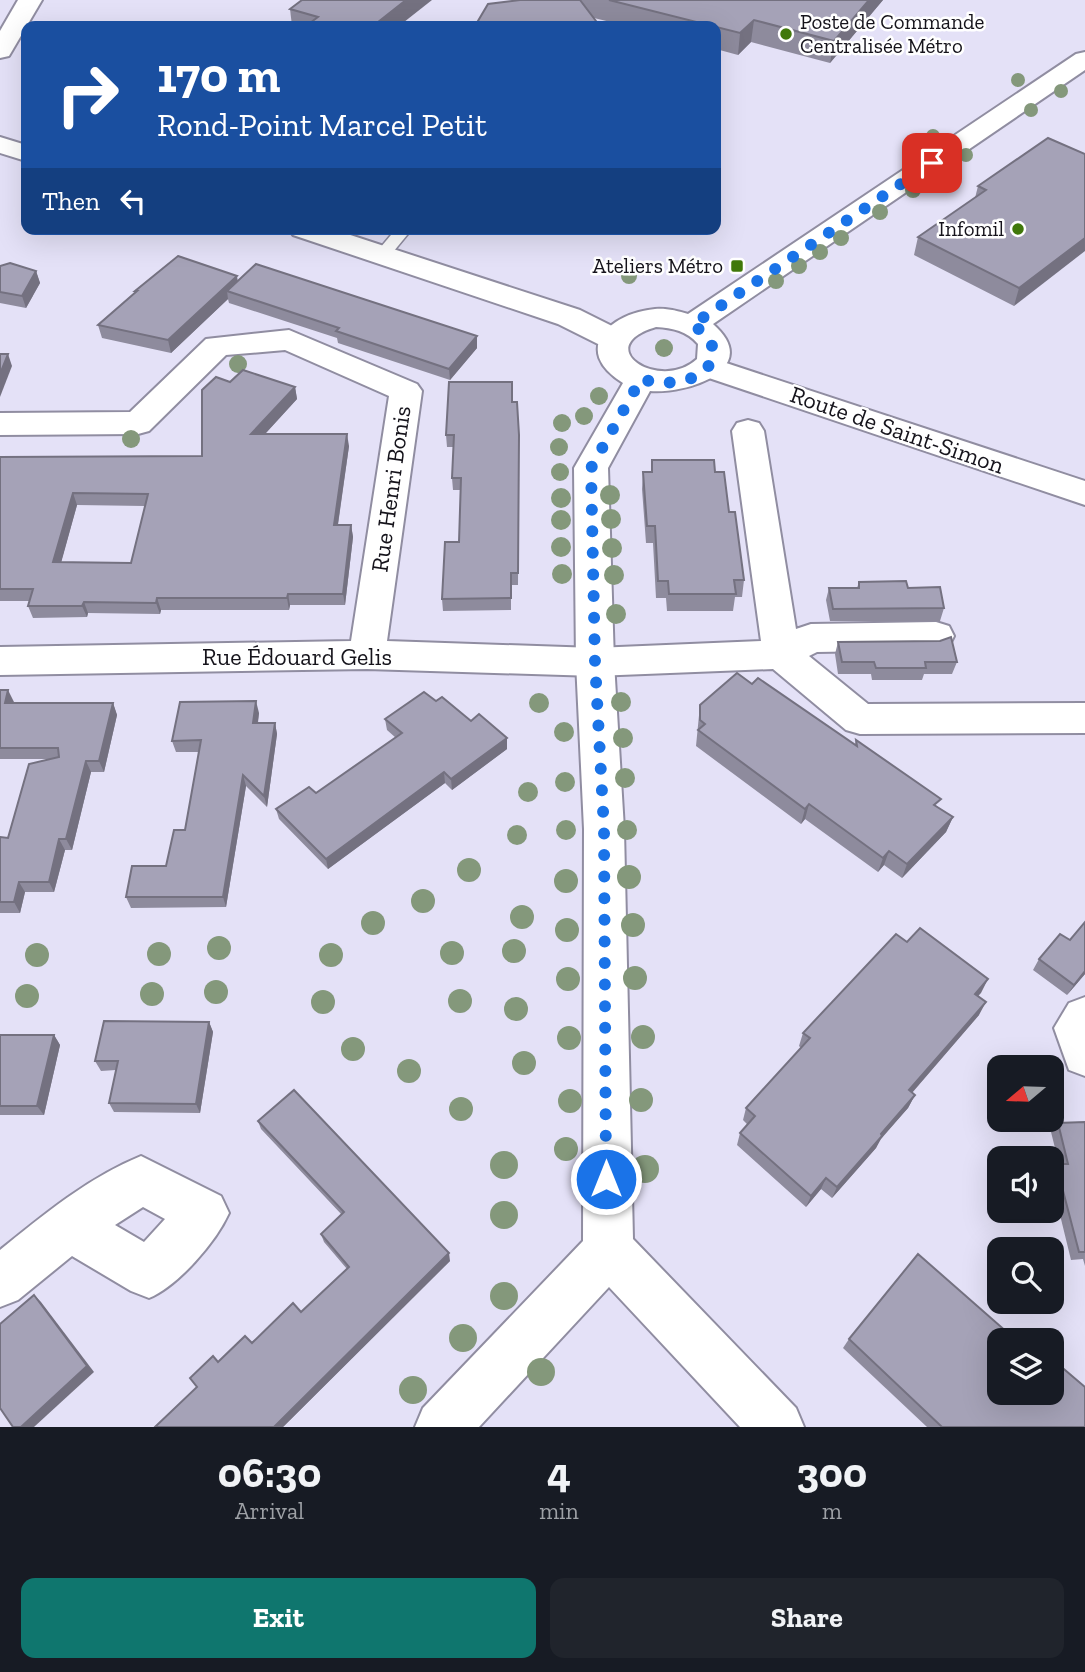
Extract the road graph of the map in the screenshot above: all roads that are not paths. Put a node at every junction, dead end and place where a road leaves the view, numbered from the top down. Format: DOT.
graph roads {
  1 [pos="30,0"];
  2 [pos="7,27"];
  3 [pos="0,51"];
  4 [pos="1085,59"];
  5 [pos="0,145"];
  6 [pos="21,151"];
  7 [pos="332,235"];
  8 [pos="400,235"];
  9 [pos="383,254"];
  10 [pos="692,325"];
  11 [pos="613,339"];
  12 [pos="708,367"];
  13 [pos="641,379"];
  14 [pos="0,424"];
  15 [pos="748,431"];
  16 [pos="1085,493"];
  17 [pos="936,636"];
  18 [pos="781,654"];
  19 [pos="367,655"];
  20 [pos="0,661"];
  21 [pos="595,662"];
  22 [pos="1085,718"];
  23 [pos="1085,1018"];
  24 [pos="1085,1055"];
  25 [pos="69,1226"];
  26 [pos="609,1250"];
  27 [pos="0,1282"];
  28 [pos="442,1427"];
  29 [pos="777,1427"];
  1 -- 2 [label="street"];
  2 -- 3 [label="street"];
  4 -- 10 [label="street"];
  5 -- 6 [label="street"];
  7 -- 9 [label="street"];
  8 -- 9 [label="lane"];
  9 -- 11 [label="street"];
  10 -- 11 [label="street"];
  10 -- 12 [label="street"];
  11 -- 13 [label="street"];
  12 -- 13 [label="street"];
  12 -- 16 [label="street, Route de Saint-Simon"];
  13 -- 21 [label="street"];
  14 -- 19 [label="street, Rue Henri Bonis"];
  15 -- 18 [label="street"];
  17 -- 18 [label="street"];
  18 -- 21 [label="street, Rue Édouard Gelis"];
  18 -- 22 [label="street"];
  19 -- 20 [label="street, Rue Édouard Gelis"];
  19 -- 21 [label="street, Rue Édouard Gelis"];
  21 -- 26 [label="street"];
  23 -- 24 [label="street"];
  25 -- 27 [label="street"];
  26 -- 28 [label="street"];
  26 -- 29 [label="street"];
}
